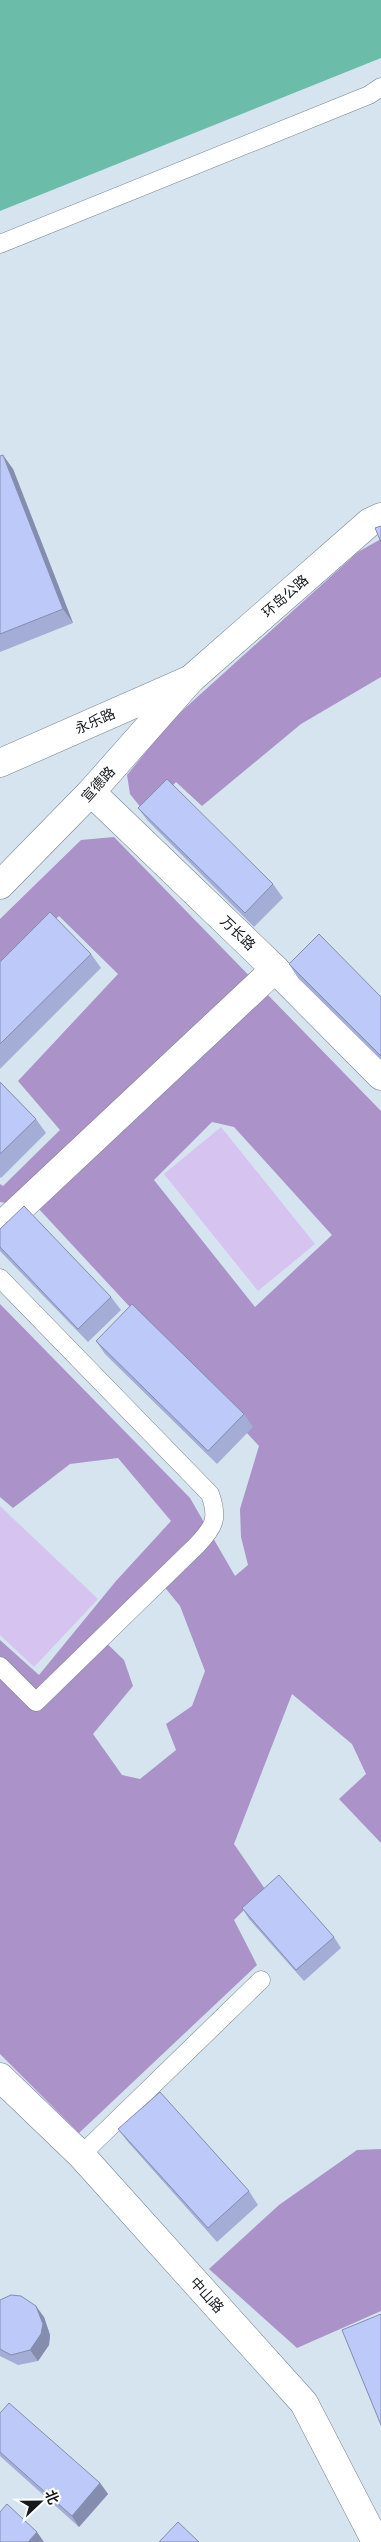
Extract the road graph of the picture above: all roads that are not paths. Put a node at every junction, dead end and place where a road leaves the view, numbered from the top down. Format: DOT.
graph roads {
  1 [pos="381,87"];
  2 [pos="0,244"];
  3 [pos="381,517"];
  4 [pos="191,678"];
  5 [pos="0,763"];
  6 [pos="92,792"];
  7 [pos="0,885"];
  8 [pos="276,969"];
  9 [pos="381,1076"];
  10 [pos="0,1227"];
  11 [pos="0,1278"];
  12 [pos="0,1666"];
  13 [pos="262,1980"];
  14 [pos="0,2077"];
  15 [pos="80,2155"];
  16 [pos="376,2542"];
  1 -- 2 [label="lane"];
  3 -- 4 [label="street, 环岛公路"];
  4 -- 5 [label="street, 永乐路"];
  4 -- 6 [label="street, 宣德路"];
  6 -- 7 [label="street, 宣德路"];
  6 -- 8 [label="street, 万长路"];
  8 -- 9 [label="street, 万长路"];
  8 -- 10 [label="street"];
  11 -- 12 [label="lane"];
  13 -- 15 [label="lane"];
  14 -- 15 [label="street, 中山路"];
  15 -- 16 [label="street, 中山路"];
}
